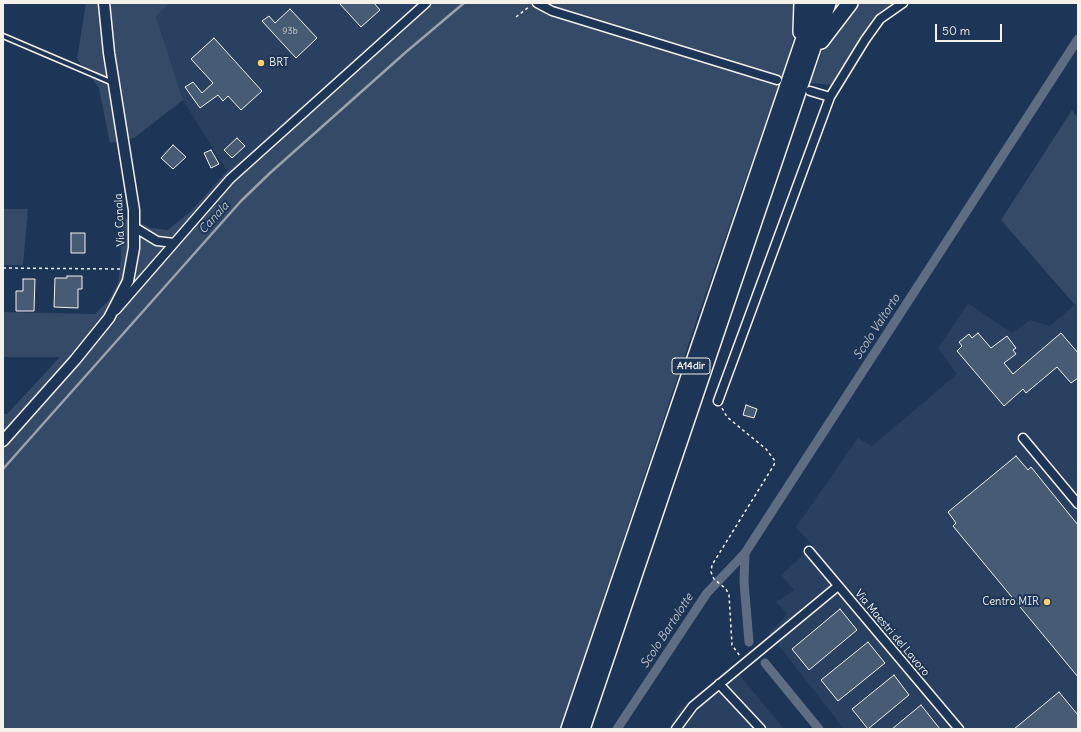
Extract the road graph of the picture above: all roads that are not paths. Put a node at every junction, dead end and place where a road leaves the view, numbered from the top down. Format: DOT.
graph roads {
  1 [pos="104,3"];
  2 [pos="426,3"];
  3 [pos="537,3"];
  4 [pos="802,3"];
  5 [pos="816,3"];
  6 [pos="828,3"];
  7 [pos="850,3"];
  8 [pos="903,3"];
  9 [pos="3,36"];
  10 [pos="799,53"];
  11 [pos="804,74"];
  12 [pos="777,80"];
  13 [pos="114,84"];
  14 [pos="810,91"];
  15 [pos="830,97"];
  16 [pos="134,227"];
  17 [pos="174,243"];
  18 [pos="109,318"];
  19 [pos="718,401"];
  20 [pos="1023,438"];
  21 [pos="3,441"];
  22 [pos="1078,504"];
  23 [pos="809,551"];
  24 [pos="838,586"];
  25 [pos="719,684"];
  26 [pos="569,729"];
  27 [pos="582,729"];
  28 [pos="676,729"];
  29 [pos="761,729"];
  30 [pos="959,729"];
  1 -- 13 [label="street, Via Canala"];
  2 -- 17 [label="street"];
  3 -- 12 [label="street"];
  4 -- 10 [label="highway"];
  5 -- 10 [label="highway, A14dir"];
  6 -- 11 [label="highway, A14dir"];
  7 -- 11 [label="highway"];
  8 -- 15 [label="street"];
  9 -- 13 [label="lane"];
  10 -- 26 [label="highway, A14dir"];
  11 -- 27 [label="highway, A14dir"];
  13 -- 16 [label="street, Via Canala"];
  14 -- 15 [label="street"];
  15 -- 19 [label="street"];
  16 -- 17 [label="street"];
  16 -- 18 [label="street, Via Canala"];
  17 -- 18 [label="street"];
  18 -- 21 [label="street, Via Canala"];
  20 -- 22 [label="street"];
  23 -- 24 [label="street, Via Maestri del Lavoro"];
  24 -- 25 [label="street"];
  24 -- 30 [label="street, Via Maestri del Lavoro"];
  25 -- 28 [label="street"];
  25 -- 29 [label="street"];
}
